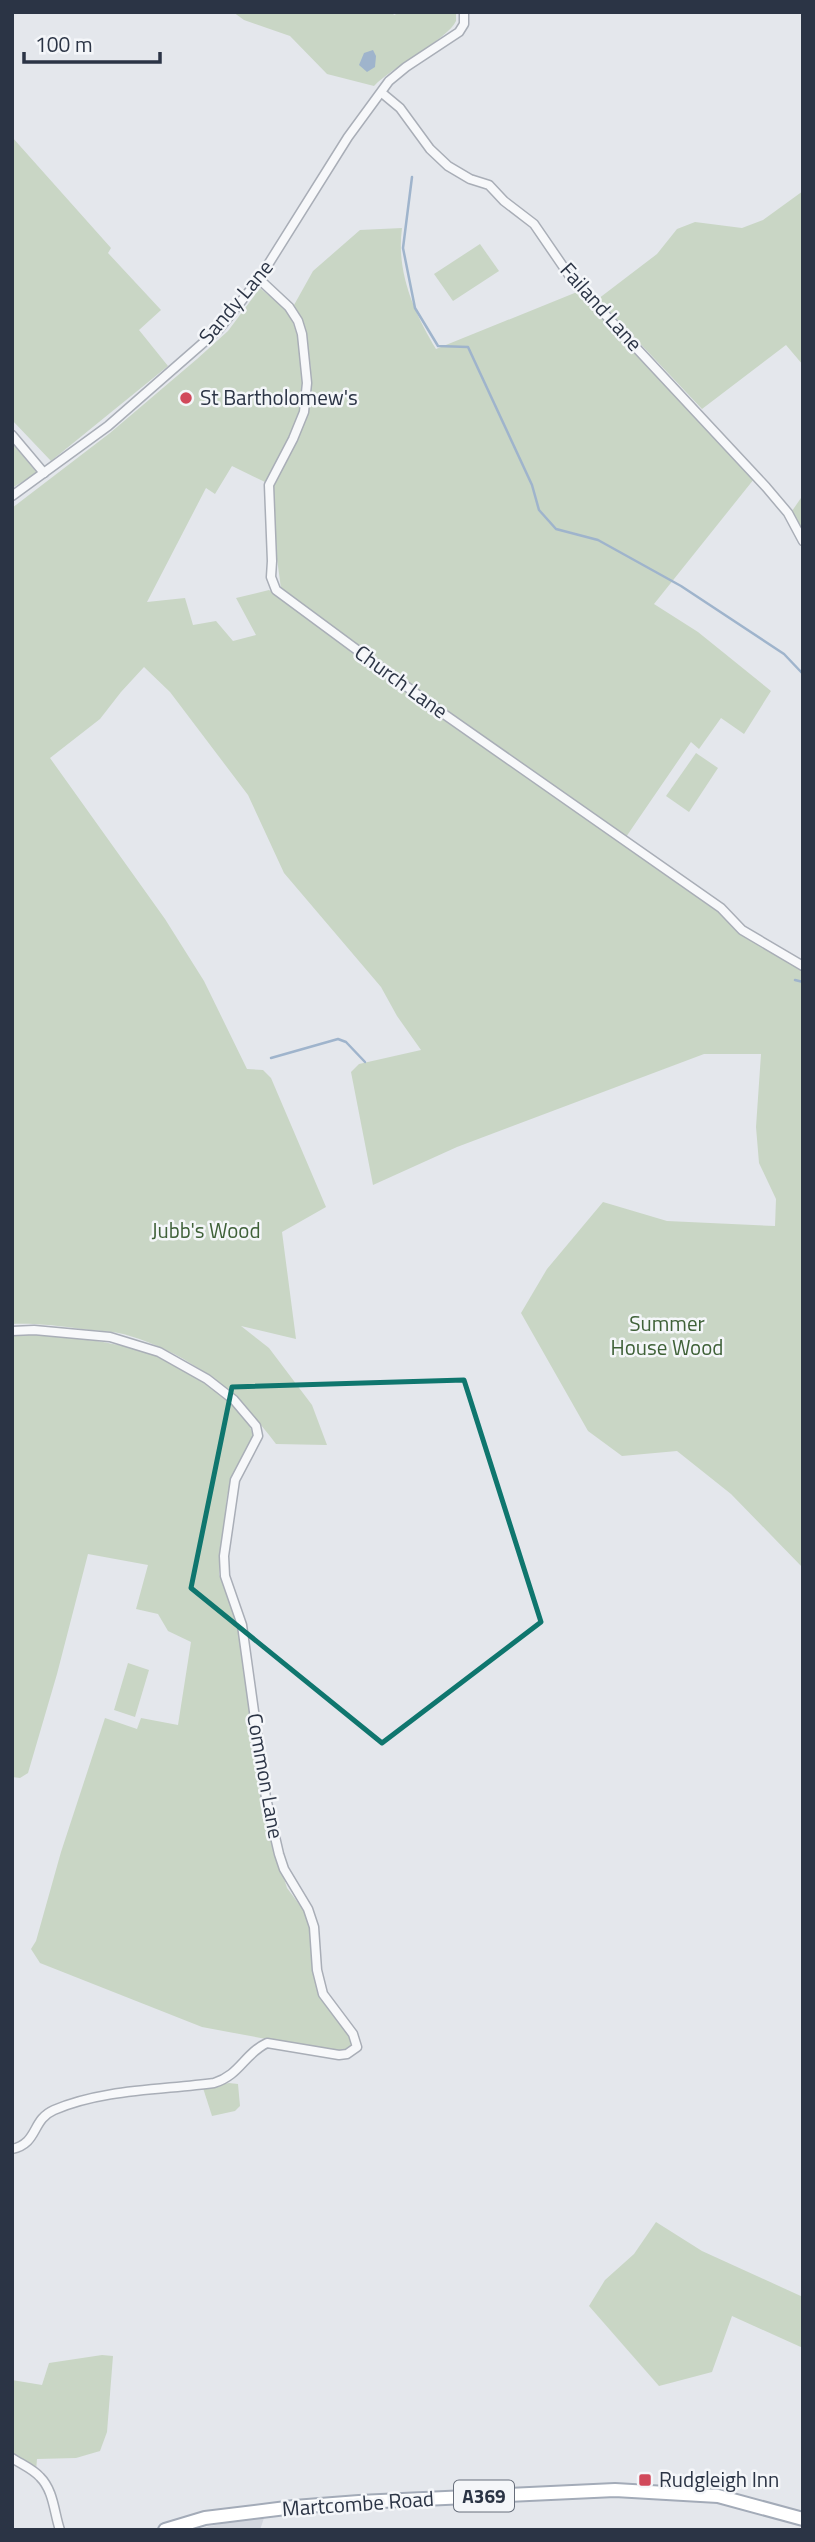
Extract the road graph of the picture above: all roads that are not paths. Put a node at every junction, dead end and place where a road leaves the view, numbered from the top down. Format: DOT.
graph roads {
  1 [pos="464,12"];
  2 [pos="382,93"];
  3 [pos="259,279"];
  4 [pos="12,435"];
  5 [pos="44,474"];
  6 [pos="12,496"];
  7 [pos="803,541"];
  8 [pos="803,966"];
  9 [pos="12,1331"];
  10 [pos="12,2149"];
  11 [pos="12,2458"];
  12 [pos="803,2519"];
  13 [pos="60,2530"];
  14 [pos="165,2530"];
  1 -- 2 [label="street, Sandy Lane"];
  2 -- 3 [label="street, Sandy Lane"];
  2 -- 7 [label="street, Failand Lane"];
  3 -- 5 [label="street, Sandy Lane"];
  3 -- 8 [label="street, Church Lane"];
  4 -- 5 [label="street"];
  5 -- 6 [label="street, Sandy Lane"];
  9 -- 10 [label="street, Common Lane"];
  11 -- 13 [label="street"];
  12 -- 14 [label="main road, Martcombe Road / A369"];
}
